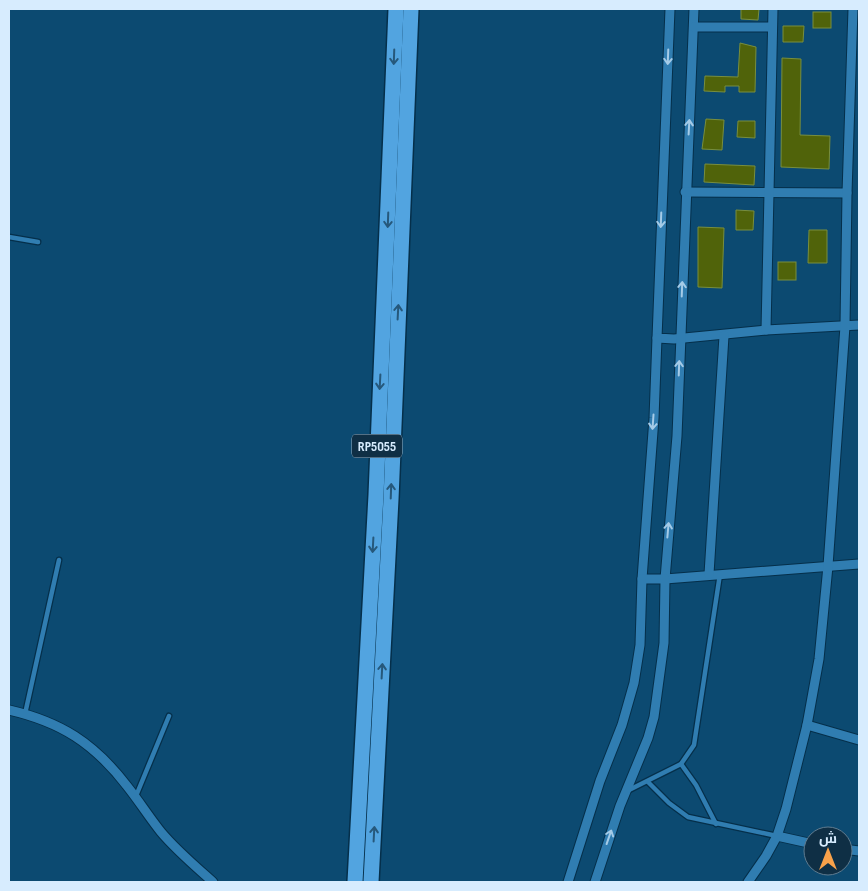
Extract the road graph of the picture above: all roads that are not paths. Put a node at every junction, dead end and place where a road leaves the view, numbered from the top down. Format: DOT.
graph roads {
  1 [pos="396,9"];
  2 [pos="411,9"];
  3 [pos="670,9"];
  4 [pos="694,9"];
  5 [pos="773,9"];
  6 [pos="853,9"];
  7 [pos="694,27"];
  8 [pos="772,27"];
  9 [pos="686,192"];
  10 [pos="768,193"];
  11 [pos="847,193"];
  12 [pos="9,237"];
  13 [pos="38,242"];
  14 [pos="859,325"];
  15 [pos="845,326"];
  16 [pos="766,330"];
  17 [pos="724,336"];
  18 [pos="657,338"];
  19 [pos="681,338"];
  20 [pos="59,560"];
  21 [pos="859,564"];
  22 [pos="828,566"];
  23 [pos="709,574"];
  24 [pos="720,574"];
  25 [pos="642,579"];
  26 [pos="665,579"];
  27 [pos="9,710"];
  28 [pos="25,714"];
  29 [pos="169,716"];
  30 [pos="807,725"];
  31 [pos="859,740"];
  32 [pos="681,764"];
  33 [pos="648,782"];
  34 [pos="626,792"];
  35 [pos="136,797"];
  36 [pos="716,824"];
  37 [pos="777,836"];
  38 [pos="803,842"];
  39 [pos="213,882"];
  40 [pos="355,882"];
  41 [pos="372,882"];
  42 [pos="568,882"];
  43 [pos="595,882"];
  44 [pos="751,882"];
  1 -- 40 [label="highway, RP5055, one-way"];
  41 -- 2 [label="highway, RP5055, one-way"];
  3 -- 18 [label="street, one-way"];
  4 -- 7 [label="street"];
  5 -- 8 [label="street"];
  6 -- 11 [label="street"];
  7 -- 8 [label="street"];
  9 -- 7 [label="street, one-way"];
  8 -- 10 [label="street"];
  9 -- 10 [label="street"];
  19 -- 9 [label="street, one-way"];
  10 -- 11 [label="street"];
  10 -- 16 [label="street"];
  11 -- 15 [label="street"];
  12 -- 13 [label="lane"];
  14 -- 15 [label="street"];
  15 -- 16 [label="street"];
  15 -- 22 [label="street"];
  16 -- 17 [label="street"];
  17 -- 19 [label="street"];
  17 -- 23 [label="street"];
  18 -- 19 [label="street"];
  18 -- 25 [label="street, one-way"];
  26 -- 19 [label="street, one-way"];
  20 -- 28 [label="lane"];
  21 -- 22 [label="street"];
  22 -- 24 [label="street"];
  22 -- 30 [label="street"];
  23 -- 24 [label="street"];
  23 -- 26 [label="street"];
  24 -- 32 [label="lane"];
  25 -- 26 [label="street"];
  25 -- 42 [label="street"];
  26 -- 34 [label="street"];
  27 -- 28 [label="street"];
  28 -- 35 [label="street"];
  29 -- 35 [label="lane"];
  30 -- 31 [label="street"];
  30 -- 37 [label="street"];
  32 -- 33 [label="lane"];
  32 -- 36 [label="lane"];
  33 -- 34 [label="lane"];
  33 -- 36 [label="lane"];
  43 -- 34 [label="street, one-way"];
  35 -- 39 [label="street"];
  36 -- 37 [label="lane"];
  37 -- 38 [label="street"];
  37 -- 44 [label="street"];
}
